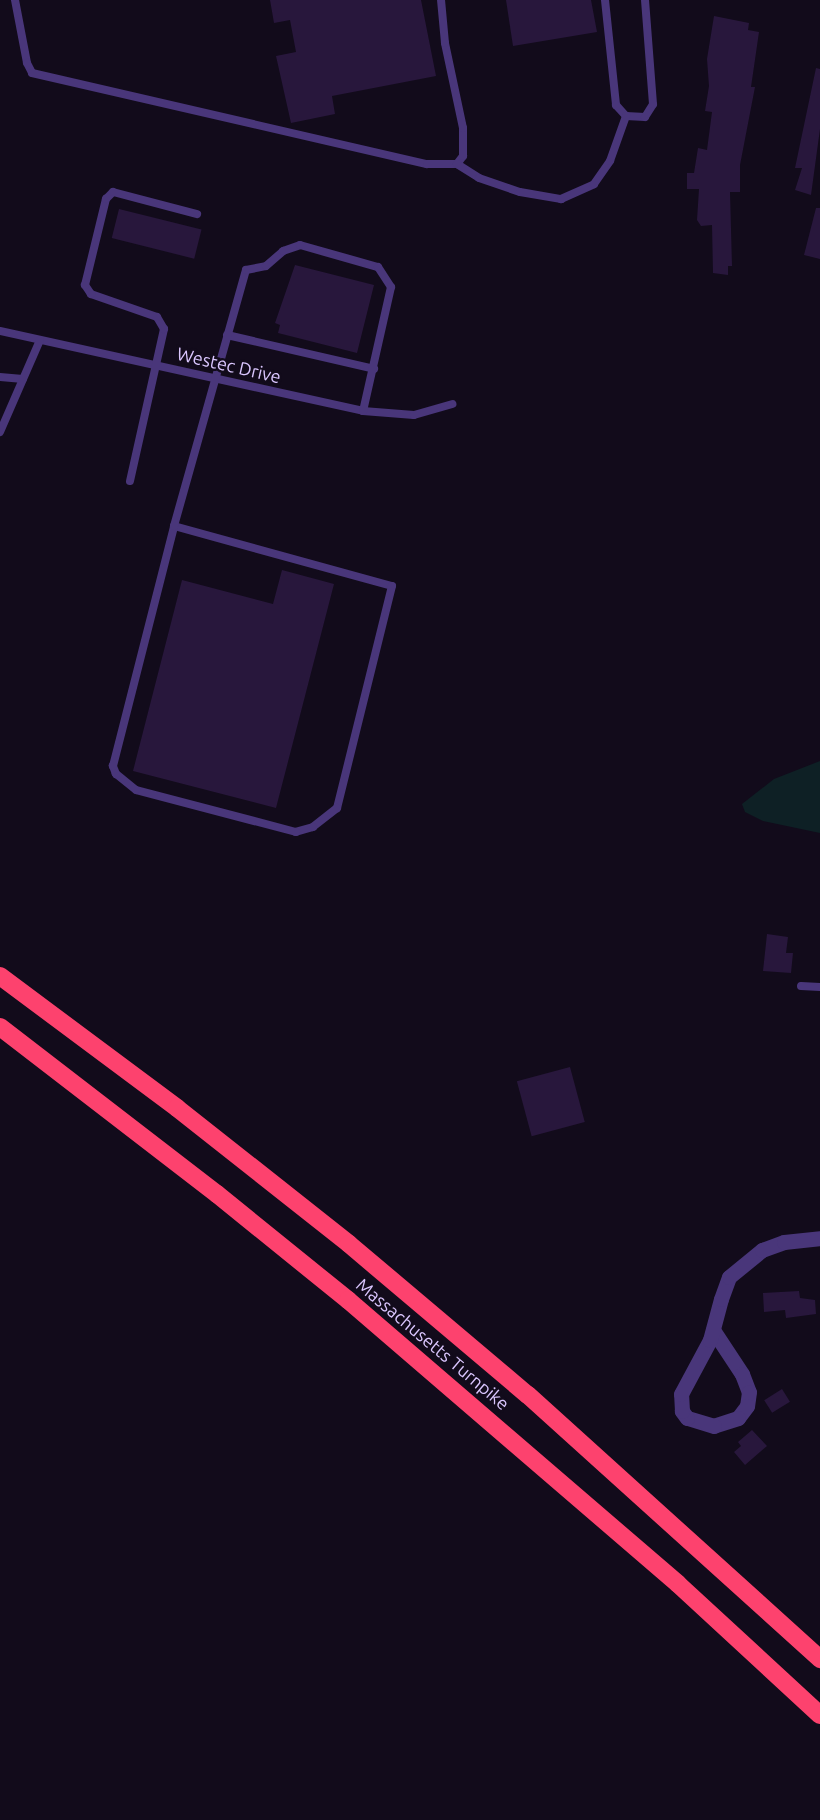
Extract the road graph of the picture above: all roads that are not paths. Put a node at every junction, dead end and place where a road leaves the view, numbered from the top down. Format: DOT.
graph roads {
  1 [pos="15,0"];
  2 [pos="441,0"];
  3 [pos="605,0"];
  4 [pos="645,0"];
  5 [pos="626,117"];
  6 [pos="457,164"];
  7 [pos="197,214"];
  8 [pos="0,331"];
  9 [pos="227,335"];
  10 [pos="40,340"];
  11 [pos="156,366"];
  12 [pos="374,369"];
  13 [pos="0,377"];
  14 [pos="23,379"];
  15 [pos="214,379"];
  16 [pos="452,404"];
  17 [pos="363,411"];
  18 [pos="0,432"];
  19 [pos="130,481"];
  20 [pos="174,526"];
  21 [pos="0,976"];
  22 [pos="801,986"];
  23 [pos="820,987"];
  24 [pos="0,1027"];
  25 [pos="820,1238"];
  26 [pos="713,1330"];
  27 [pos="820,1659"];
  28 [pos="820,1715"];
  1 -- 6 [label="lane"];
  2 -- 6 [label="lane"];
  3 -- 5 [label="lane"];
  4 -- 5 [label="lane"];
  5 -- 6 [label="lane"];
  7 -- 11 [label="lane"];
  8 -- 10 [label="lane, Westec Drive"];
  9 -- 12 [label="lane"];
  9 -- 12 [label="lane"];
  9 -- 15 [label="lane"];
  10 -- 11 [label="lane, Westec Drive"];
  10 -- 14 [label="lane"];
  11 -- 15 [label="lane, Westec Drive"];
  11 -- 19 [label="lane"];
  12 -- 17 [label="lane"];
  13 -- 14 [label="lane"];
  14 -- 18 [label="lane"];
  15 -- 17 [label="lane, Westec Drive"];
  15 -- 20 [label="lane"];
  16 -- 17 [label="lane, Westec Drive"];
  20 -- 20 [label="lane"];
  21 -- 27 [label="highway, Massachusetts Turnpike"];
  22 -- 23 [label="lane"];
  24 -- 28 [label="highway, Massachusetts Turnpike"];
  25 -- 26 [label="street"];
  26 -- 26 [label="street"];
}
